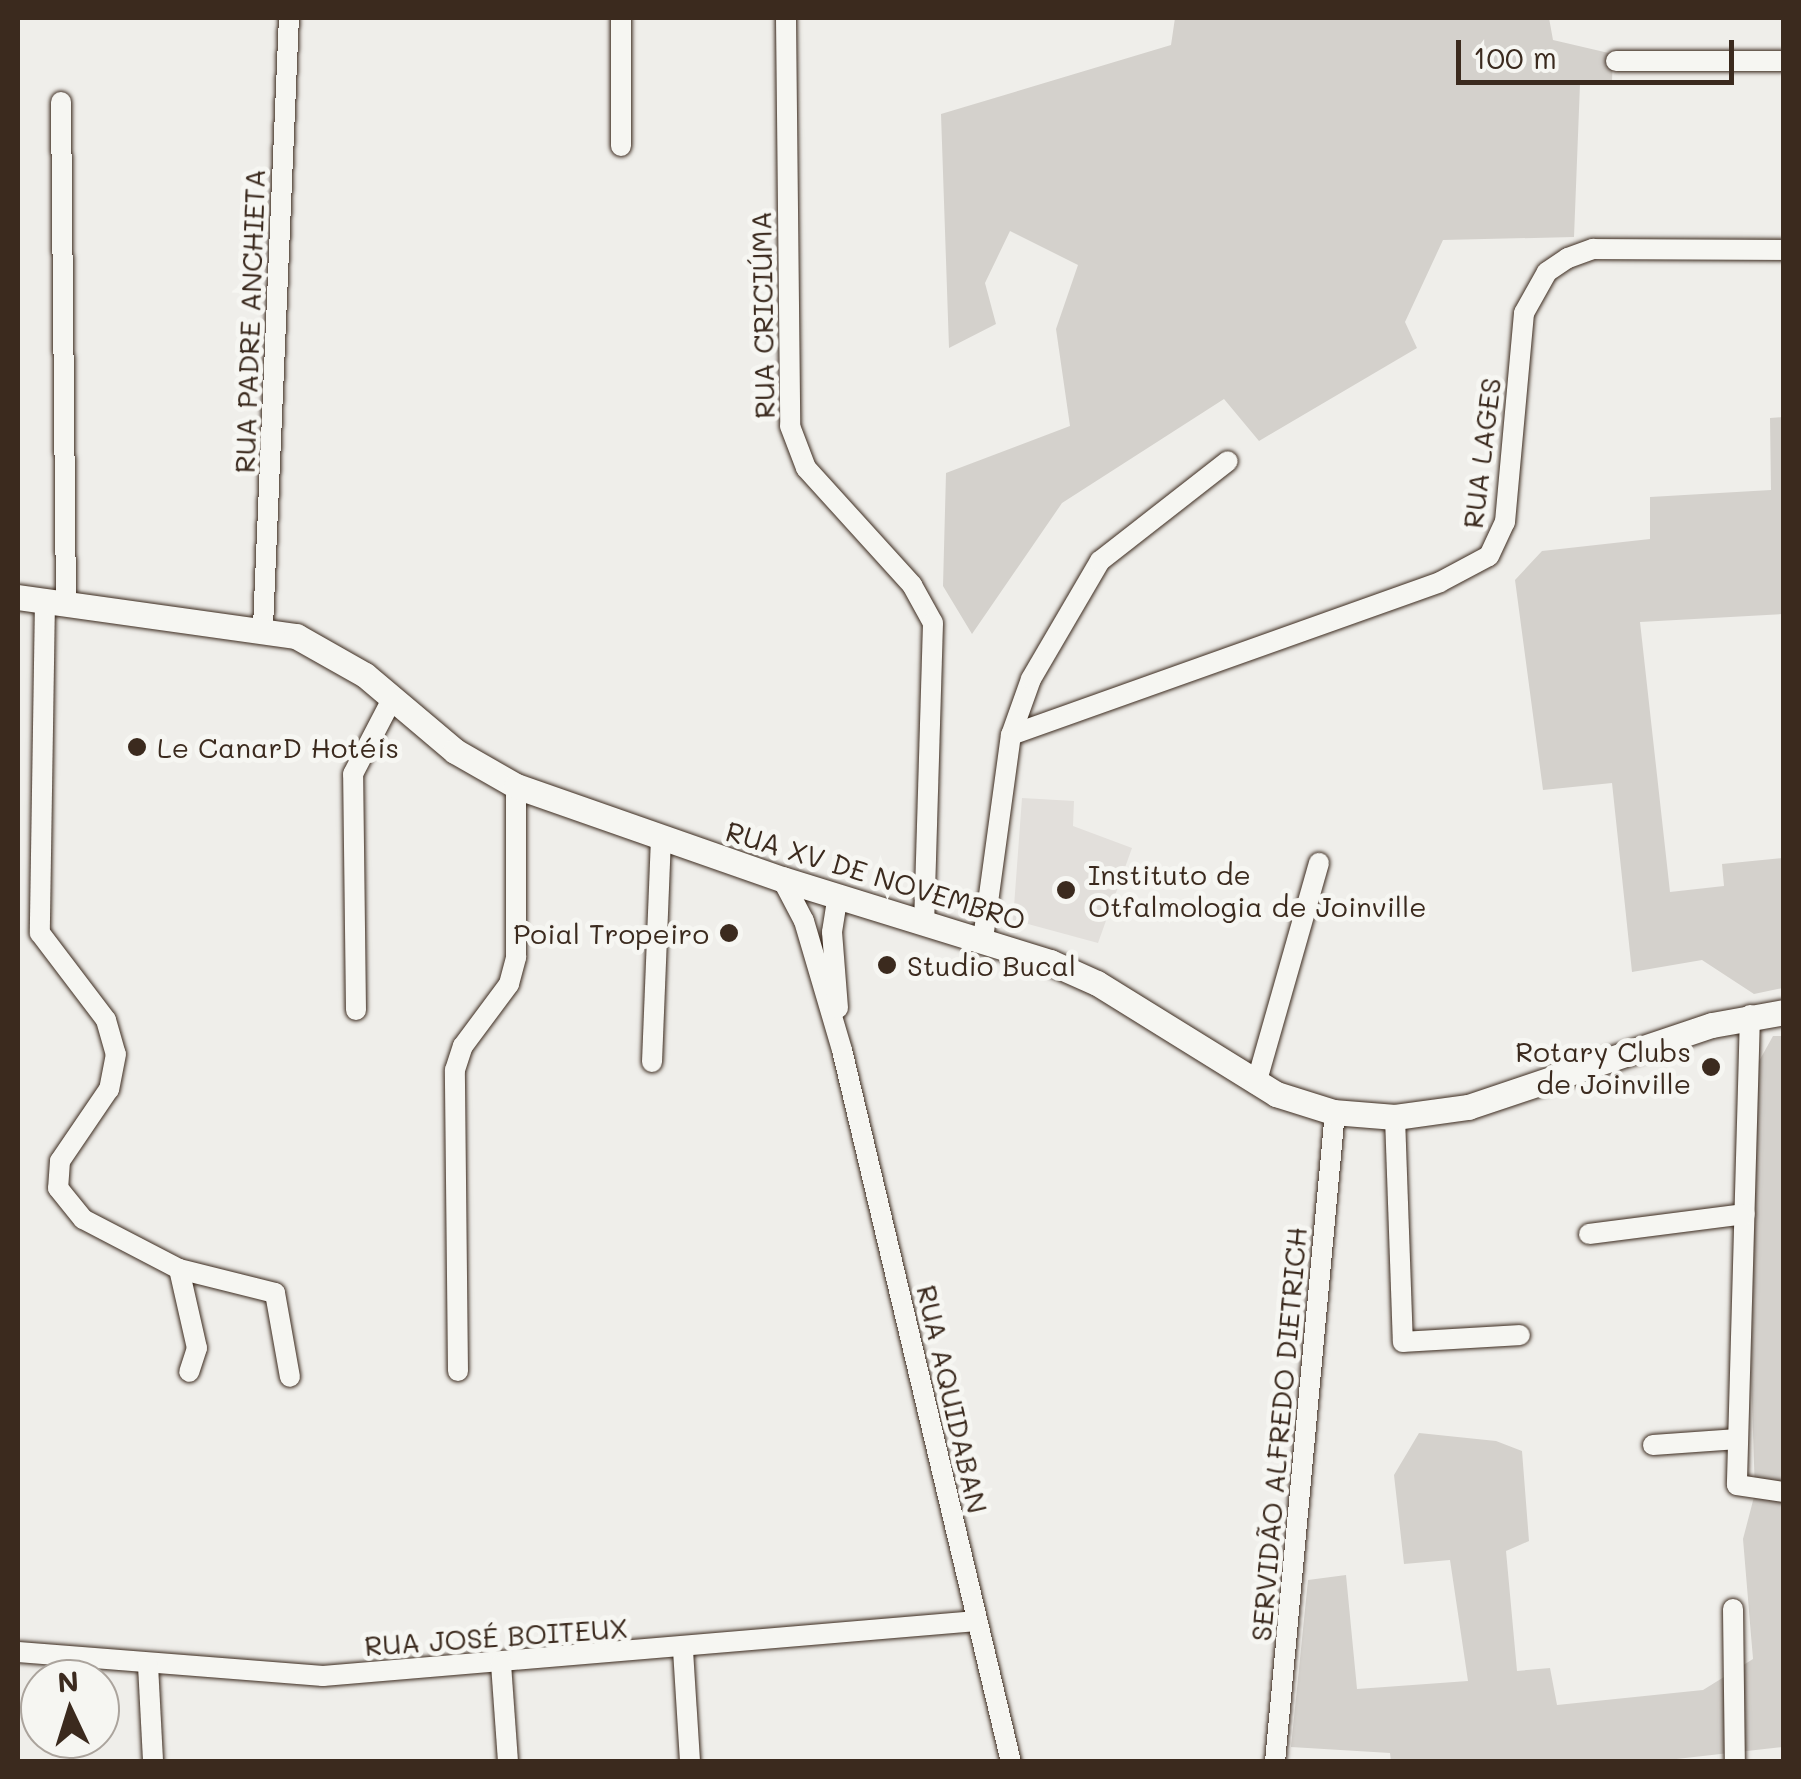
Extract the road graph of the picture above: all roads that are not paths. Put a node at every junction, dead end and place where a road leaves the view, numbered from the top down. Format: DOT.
graph roads {
  1 [pos="288,18"];
  2 [pos="621,18"];
  3 [pos="786,18"];
  4 [pos="1616,60"];
  5 [pos="1784,61"];
  6 [pos="60,102"];
  7 [pos="621,146"];
  8 [pos="1784,250"];
  9 [pos="1228,461"];
  10 [pos="18,597"];
  11 [pos="56,601"];
  12 [pos="264,627"];
  13 [pos="393,697"];
  14 [pos="1010,735"];
  15 [pos="516,786"];
  16 [pos="661,838"];
  17 [pos="1318,863"];
  18 [pos="782,880"];
  19 [pos="838,896"];
  20 [pos="924,922"];
  21 [pos="983,940"];
  22 [pos="356,1010"];
  23 [pos="1784,1012"];
  24 [pos="1750,1015"];
  25 [pos="842,1050"];
  26 [pos="652,1062"];
  27 [pos="1256,1084"];
  28 [pos="1336,1112"];
  29 [pos="1394,1117"];
  30 [pos="1744,1214"];
  31 [pos="1589,1234"];
  32 [pos="179,1269"];
  33 [pos="1520,1334"];
  34 [pos="458,1371"];
  35 [pos="189,1372"];
  36 [pos="290,1377"];
  37 [pos="1738,1439"];
  38 [pos="1653,1445"];
  39 [pos="1784,1492"];
  40 [pos="1732,1609"];
  41 [pos="978,1621"];
  42 [pos="684,1650"];
  43 [pos="18,1652"];
  44 [pos="501,1664"];
  45 [pos="148,1665"];
  46 [pos="153,1762"];
  47 [pos="508,1762"];
  48 [pos="690,1762"];
  49 [pos="1011,1762"];
  50 [pos="1275,1762"];
  51 [pos="1735,1762"];
  1 -- 12 [label="street, RUA PADRE ANCHIETA"];
  2 -- 7 [label="street"];
  3 -- 20 [label="street, RUA CRICIÚMA"];
  4 -- 5 [label="street"];
  6 -- 11 [label="street"];
  8 -- 14 [label="street, RUA LAGES"];
  9 -- 14 [label="street"];
  10 -- 11 [label="main road, RUA XV DE NOVEMBRO"];
  11 -- 12 [label="main road, RUA XV DE NOVEMBRO"];
  11 -- 32 [label="street"];
  12 -- 13 [label="main road, RUA XV DE NOVEMBRO"];
  13 -- 15 [label="main road, RUA XV DE NOVEMBRO"];
  13 -- 22 [label="street"];
  14 -- 21 [label="street"];
  15 -- 16 [label="main road, RUA XV DE NOVEMBRO"];
  15 -- 34 [label="street"];
  16 -- 18 [label="main road, RUA XV DE NOVEMBRO"];
  16 -- 26 [label="street"];
  17 -- 27 [label="street"];
  18 -- 19 [label="main road, RUA XV DE NOVEMBRO"];
  18 -- 25 [label="street, RUA AQUIDABAN"];
  19 -- 20 [label="main road, RUA XV DE NOVEMBRO"];
  19 -- 25 [label="street, RUA AQUIDABAN"];
  20 -- 21 [label="main road, RUA XV DE NOVEMBRO"];
  21 -- 27 [label="main road, RUA XV DE NOVEMBRO"];
  23 -- 24 [label="main road, RUA XV DE NOVEMBRO"];
  24 -- 29 [label="main road, RUA XV DE NOVEMBRO"];
  24 -- 30 [label="street"];
  25 -- 41 [label="street, RUA AQUIDABAN"];
  27 -- 28 [label="main road, RUA XV DE NOVEMBRO"];
  28 -- 29 [label="main road, RUA XV DE NOVEMBRO"];
  28 -- 50 [label="street, SERVIDÃO ALFREDO DIETRICH"];
  29 -- 33 [label="street"];
  30 -- 31 [label="street"];
  30 -- 37 [label="street"];
  32 -- 35 [label="street"];
  32 -- 36 [label="street"];
  37 -- 38 [label="street"];
  37 -- 39 [label="street"];
  40 -- 51 [label="street"];
  41 -- 42 [label="street, RUA JOSÉ BOITEUX"];
  41 -- 49 [label="street, RUA AQUIDABAN"];
  42 -- 44 [label="street, RUA JOSÉ BOITEUX"];
  42 -- 48 [label="street"];
  43 -- 45 [label="street, RUA JOSÉ BOITEUX"];
  44 -- 45 [label="street, RUA JOSÉ BOITEUX"];
  44 -- 47 [label="street"];
  45 -- 46 [label="street"];
}
